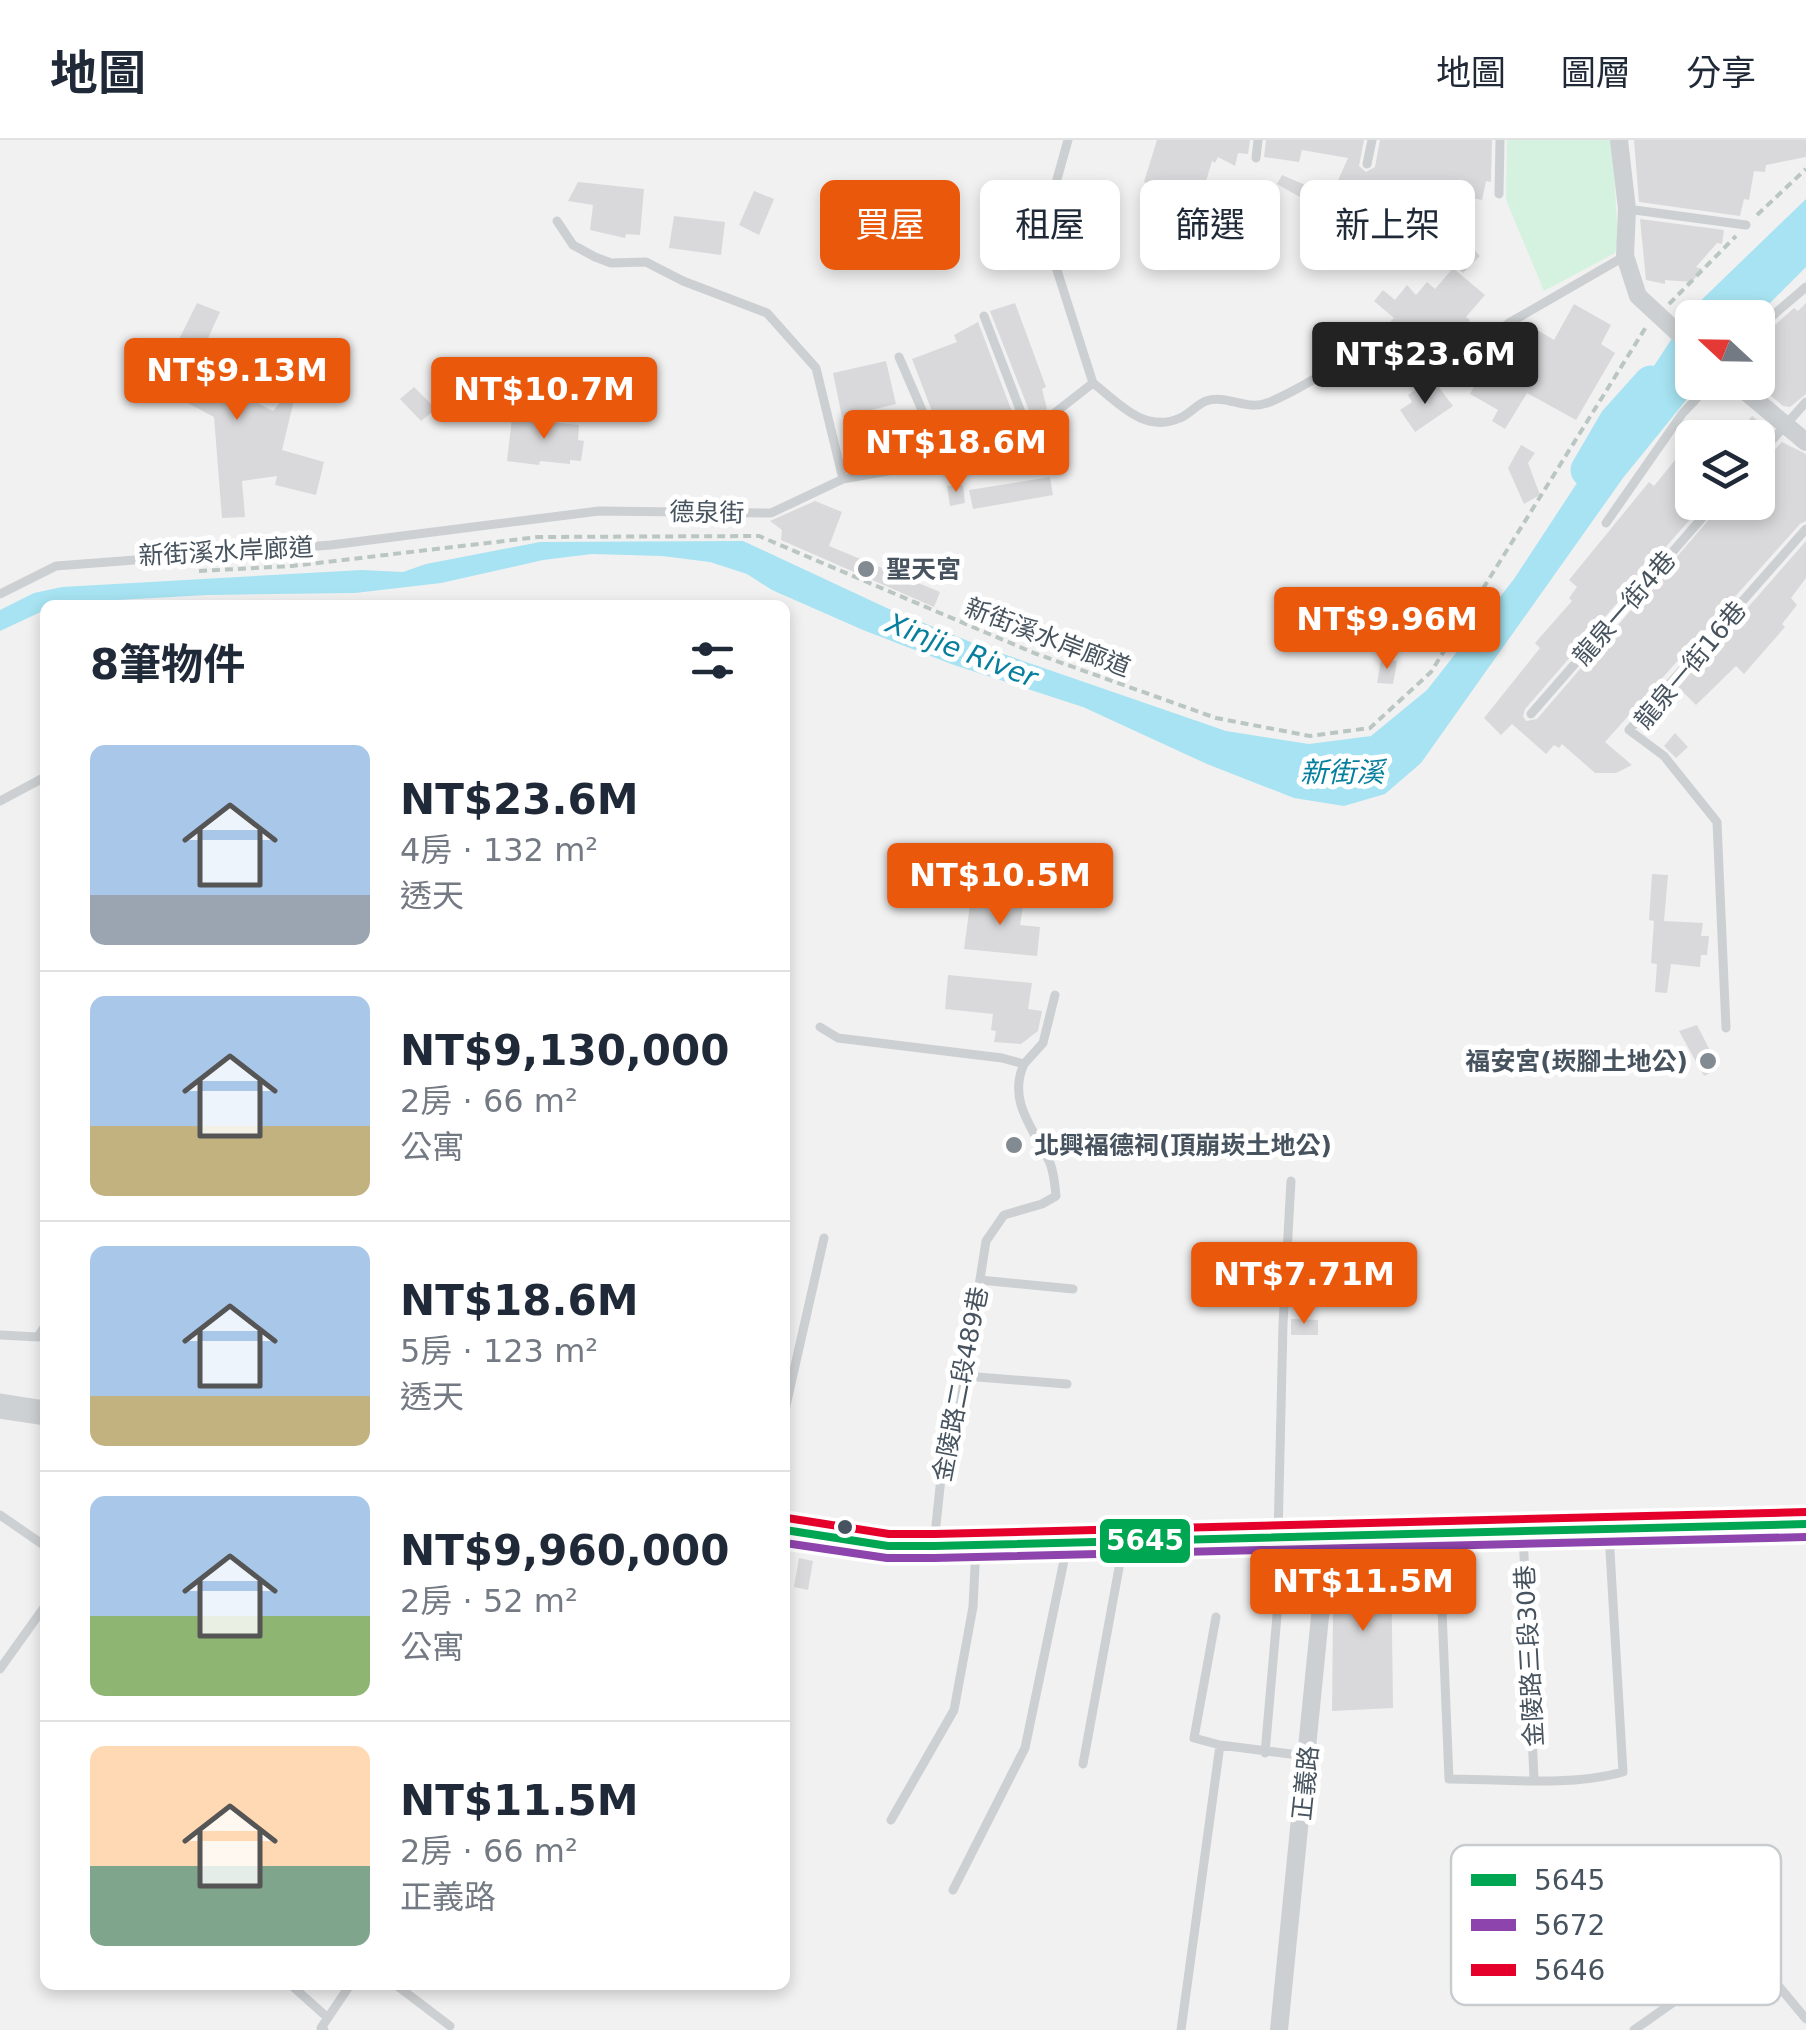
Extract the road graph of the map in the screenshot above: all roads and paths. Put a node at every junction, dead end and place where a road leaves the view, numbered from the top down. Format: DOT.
graph roads {
  1 [pos="1068,140"];
  2 [pos="1258,140"];
  3 [pos="1372,140"];
  4 [pos="1500,140"];
  5 [pos="1619,140"];
  6 [pos="1256,158"];
  7 [pos="1367,164"];
  8 [pos="1498,194"];
  9 [pos="1627,209"];
  10 [pos="557,221"];
  11 [pos="1746,226"];
  12 [pos="1625,256"];
  13 [pos="1806,287"];
  14 [pos="1775,313"];
  15 [pos="984,316"];
  16 [pos="1652,320"];
  17 [pos="1675,335"];
  18 [pos="898,357"];
  19 [pos="1093,383"];
  20 [pos="1695,400"];
  21 [pos="1756,400"];
  22 [pos="1806,402"];
  23 [pos="1786,424"];
  24 [pos="1029,433"];
  25 [pos="1775,437"];
  26 [pos="1806,442"];
  27 [pos="944,461"];
  28 [pos="842,478"];
  29 [pos="1700,520"];
  30 [pos="1606,524"];
  31 [pos="1806,529"];
  32 [pos="197,571"];
  33 [pos="0,594"];
  34 [pos="1531,714"];
  35 [pos="40,781"];
  36 [pos="0,802"];
  37 [pos="1054,995"];
  38 [pos="820,1027"];
  39 [pos="1726,1028"];
  40 [pos="1024,1064"];
  41 [pos="1290,1181"];
  42 [pos="824,1238"];
  43 [pos="980,1280"];
  44 [pos="1073,1290"];
  45 [pos="40,1333"];
  46 [pos="0,1335"];
  47 [pos="966,1376"];
  48 [pos="1066,1384"];
  49 [pos="790,1388"];
  50 [pos="0,1406"];
  51 [pos="40,1413"];
  52 [pos="0,1515"];
  53 [pos="1806,1524"];
  54 [pos="1608,1530"];
  55 [pos="790,1531"];
  56 [pos="1524,1533"];
  57 [pos="1439,1535"];
  58 [pos="1328,1536"];
  59 [pos="1278,1538"];
  60 [pos="1124,1541"];
  61 [pos="40,1543"];
  62 [pos="1067,1543"];
  63 [pos="934,1546"];
  64 [pos="976,1546"];
  65 [pos="40,1612"];
  66 [pos="1216,1617"];
  67 [pos="2,1661"];
  68 [pos="1220,1745"];
  69 [pos="1265,1752"];
  70 [pos="1308,1756"];
  71 [pos="1082,1764"];
  72 [pos="1534,1779"];
  73 [pos="891,1820"];
  74 [pos="953,1890"];
  75 [pos="1781,1988"];
  76 [pos="297,1990"];
  77 [pos="347,1990"];
  78 [pos="403,1990"];
  79 [pos="1669,2005"];
  80 [pos="328,2018"];
  81 [pos="1806,2018"];
  82 [pos="450,2026"];
  83 [pos="324,2030"];
  84 [pos="1181,2030"];
  85 [pos="1278,2030"];
  86 [pos="1634,2030"];
  1 -- 19 [label="lane"];
  2 -- 6 [label="lane"];
  3 -- 7 [label="lane"];
  4 -- 8 [label="lane"];
  5 -- 9 [label="street"];
  9 -- 11 [label="lane"];
  9 -- 12 [label="street"];
  10 -- 28 [label="lane"];
  12 -- 16 [label="street"];
  12 -- 19 [label="lane"];
  13 -- 14 [label="lane"];
  15 -- 24 [label="lane"];
  16 -- 17 [label="street"];
  16 -- 32 [label="path, 新街溪水岸廊道"];
  18 -- 27 [label="lane"];
  19 -- 24 [label="lane, 德泉街"];
  20 -- 30 [label="lane"];
  21 -- 23 [label="street"];
  22 -- 23 [label="lane"];
  23 -- 25 [label="lane"];
  23 -- 26 [label="street"];
  24 -- 27 [label="lane, 德泉街"];
  27 -- 28 [label="lane, 德泉街"];
  28 -- 33 [label="lane, 德泉街"];
  29 -- 34 [label="lane, 龍泉一街4巷"];
  31 -- 39 [label="lane, 龍泉一街16巷"];
  35 -- 36 [label="lane"];
  37 -- 40 [label="lane"];
  38 -- 40 [label="lane"];
  40 -- 43 [label="lane, 金陵路二段489巷"];
  41 -- 59 [label="lane"];
  42 -- 49 [label="lane"];
  43 -- 44 [label="lane"];
  43 -- 47 [label="lane, 金陵路二段489巷"];
  45 -- 46 [label="lane"];
  47 -- 48 [label="lane"];
  47 -- 63 [label="lane, 金陵路二段489巷"];
  50 -- 51 [label="main road"];
  52 -- 61 [label="lane"];
  53 -- 54 [label="main road"];
  54 -- 56 [label="main road"];
  54 -- 72 [label="lane"];
  55 -- 63 [label="main road"];
  56 -- 57 [label="main road"];
  56 -- 72 [label="lane, 金陵路三段30巷"];
  57 -- 58 [label="main road"];
  57 -- 72 [label="lane"];
  58 -- 59 [label="main road"];
  58 -- 70 [label="street, 正義路"];
  59 -- 60 [label="main road"];
  59 -- 69 [label="lane"];
  60 -- 62 [label="main road"];
  60 -- 71 [label="lane"];
  62 -- 64 [label="main road"];
  62 -- 74 [label="lane"];
  63 -- 64 [label="main road"];
  64 -- 73 [label="lane"];
  65 -- 67 [label="lane"];
  66 -- 68 [label="lane"];
  68 -- 69 [label="lane"];
  68 -- 84 [label="lane"];
  69 -- 70 [label="lane"];
  70 -- 85 [label="street, 正義路"];
  75 -- 81 [label="lane"];
  76 -- 80 [label="lane"];
  77 -- 80 [label="lane"];
  78 -- 82 [label="lane"];
  79 -- 86 [label="lane"];
  80 -- 83 [label="lane"];
}
